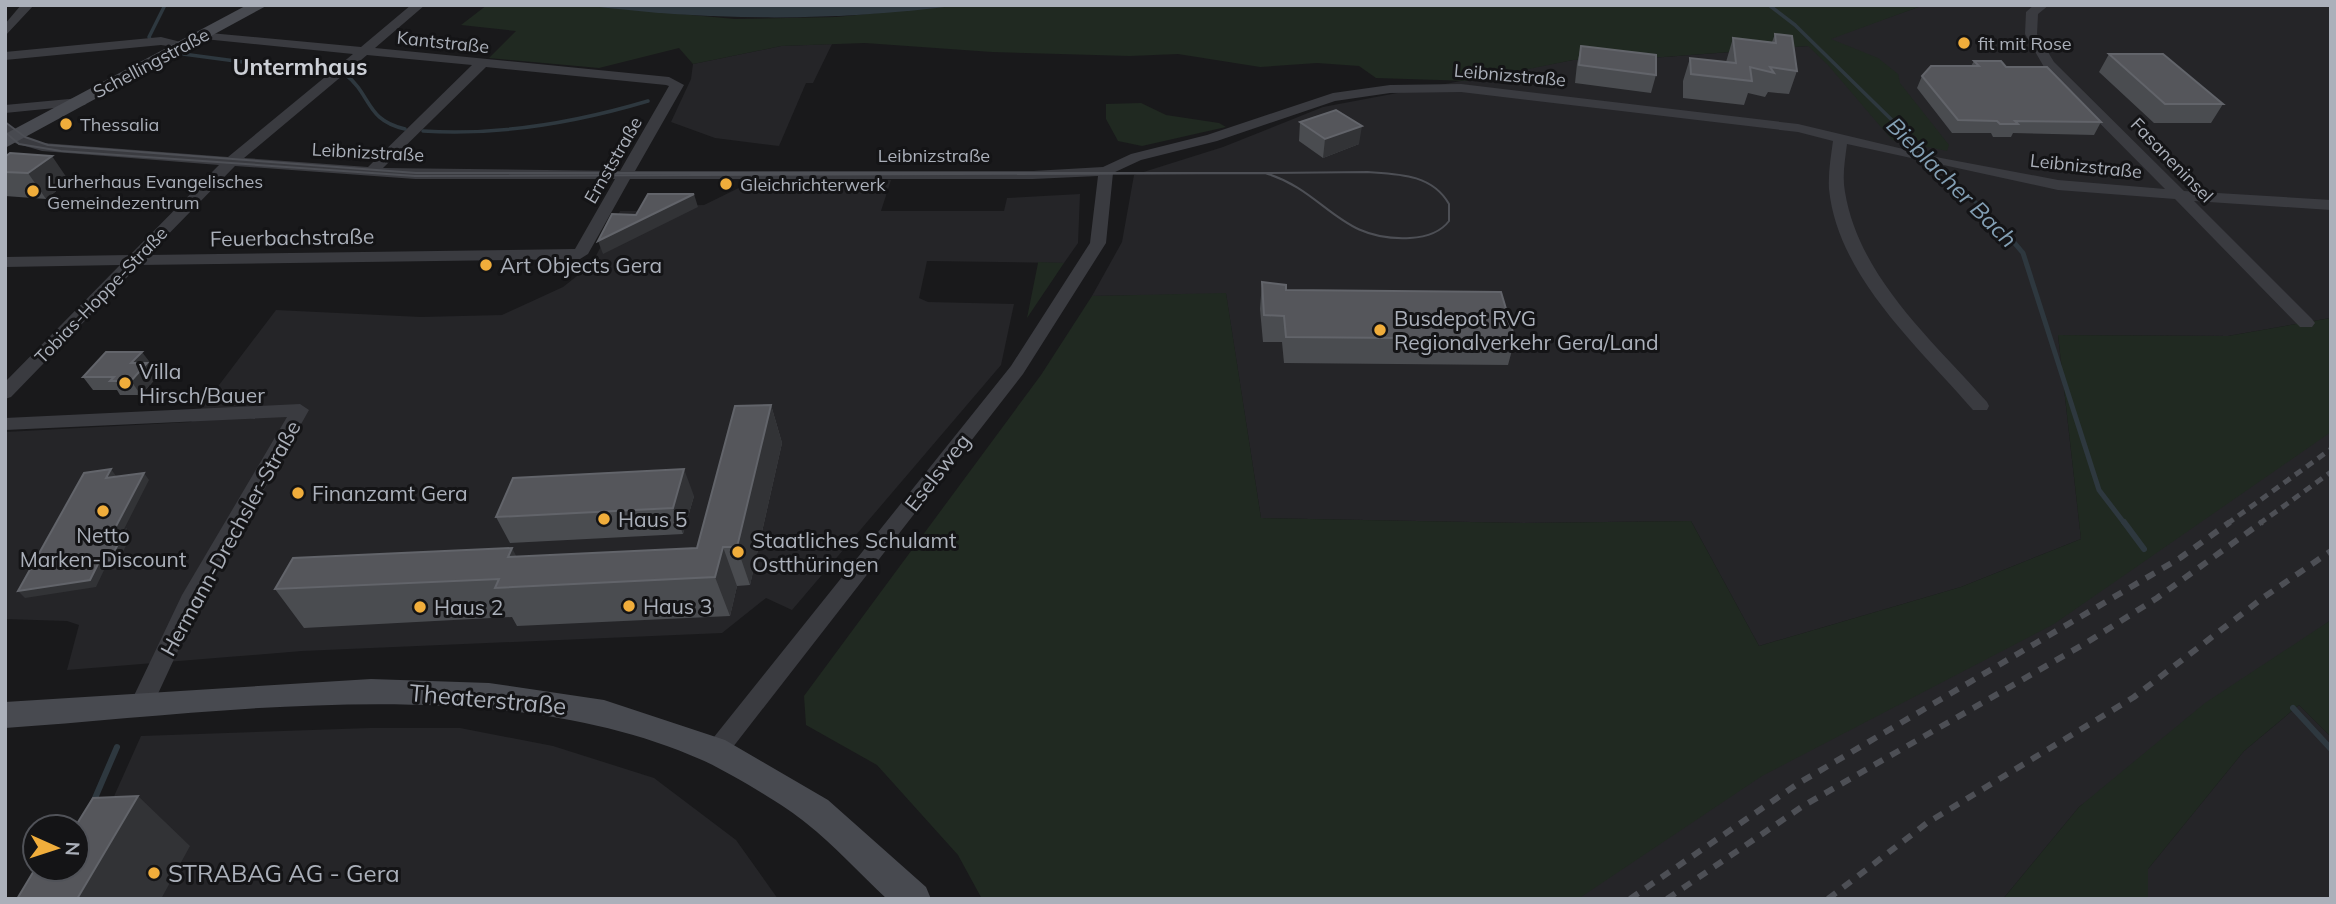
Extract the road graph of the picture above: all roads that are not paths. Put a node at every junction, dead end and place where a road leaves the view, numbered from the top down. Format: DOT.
graph roads {
  1 [pos="28,5"];
  2 [pos="260,5"];
  3 [pos="419,5"];
  4 [pos="2035,8"];
  5 [pos="5,32"];
  6 [pos="204,35"];
  7 [pos="187,45"];
  8 [pos="363,51"];
  9 [pos="5,56"];
  10 [pos="482,63"];
  11 [pos="677,85"];
  12 [pos="80,102"];
  13 [pos="5,109"];
  14 [pos="8,135"];
  15 [pos="1840,137"];
  16 [pos="1916,157"];
  17 [pos="230,162"];
  18 [pos="1941,162"];
  19 [pos="1106,172"];
  20 [pos="370,173"];
  21 [pos="627,174"];
  22 [pos="2179,195"];
  23 [pos="2331,205"];
  24 [pos="580,254"];
  25 [pos="136,260"];
  26 [pos="5,262"];
  27 [pos="2306,323"];
  28 [pos="5,393"];
  29 [pos="1980,406"];
  30 [pos="5,424"];
  31 [pos="142,704"];
  32 [pos="5,715"];
  33 [pos="718,750"];
  34 [pos="914,899"];
  1 -- 5 [label="street"];
  2 -- 6 [label="main road, Schellingstraße"];
  3 -- 8 [label="street, Tobias-Hoppe-Straße"];
  4 -- 22 [label="street, Fasaneninsel"];
  6 -- 7 [label="main road, Schellingstraße"];
  6 -- 8 [label="street, Kantstraße"];
  7 -- 9 [label="street"];
  7 -- 12 [label="main road, Schellingstraße"];
  8 -- 10 [label="street, Kantstraße"];
  8 -- 17 [label="street, Tobias-Hoppe-Straße"];
  10 -- 11 [label="street, Kantstraße"];
  10 -- 20 [label="street"];
  11 -- 21 [label="street, Ernststraße"];
  12 -- 13 [label="street"];
  12 -- 14 [label="main road, Schellingstraße"];
  14 -- 17 [label="street, Leibnizstraße"];
  15 -- 16 [label="street, Leibnizstraße"];
  15 -- 19 [label="street, Leibnizstraße"];
  15 -- 29 [label="street"];
  16 -- 18 [label="street, Leibnizstraße"];
  17 -- 20 [label="street, Leibnizstraße"];
  17 -- 25 [label="street, Tobias-Hoppe-Straße"];
  18 -- 22 [label="street, Leibnizstraße"];
  19 -- 21 [label="street, Leibnizstraße"];
  19 -- 33 [label="street, Eselsweg"];
  20 -- 21 [label="street, Leibnizstraße"];
  21 -- 24 [label="street, Ernststraße"];
  22 -- 23 [label="street, Leibnizstraße"];
  22 -- 27 [label="street, Fasaneninsel"];
  24 -- 25 [label="street, Feuerbachstraße"];
  25 -- 26 [label="street, Feuerbachstraße"];
  25 -- 28 [label="street, Tobias-Hoppe-Straße"];
  30 -- 31 [label="street, Hermann-Drechsler-Straße"];
  31 -- 32 [label="main road, Theaterstraße"];
  31 -- 33 [label="main road, Theaterstraße"];
  33 -- 34 [label="main road, Theaterstraße"];
}
